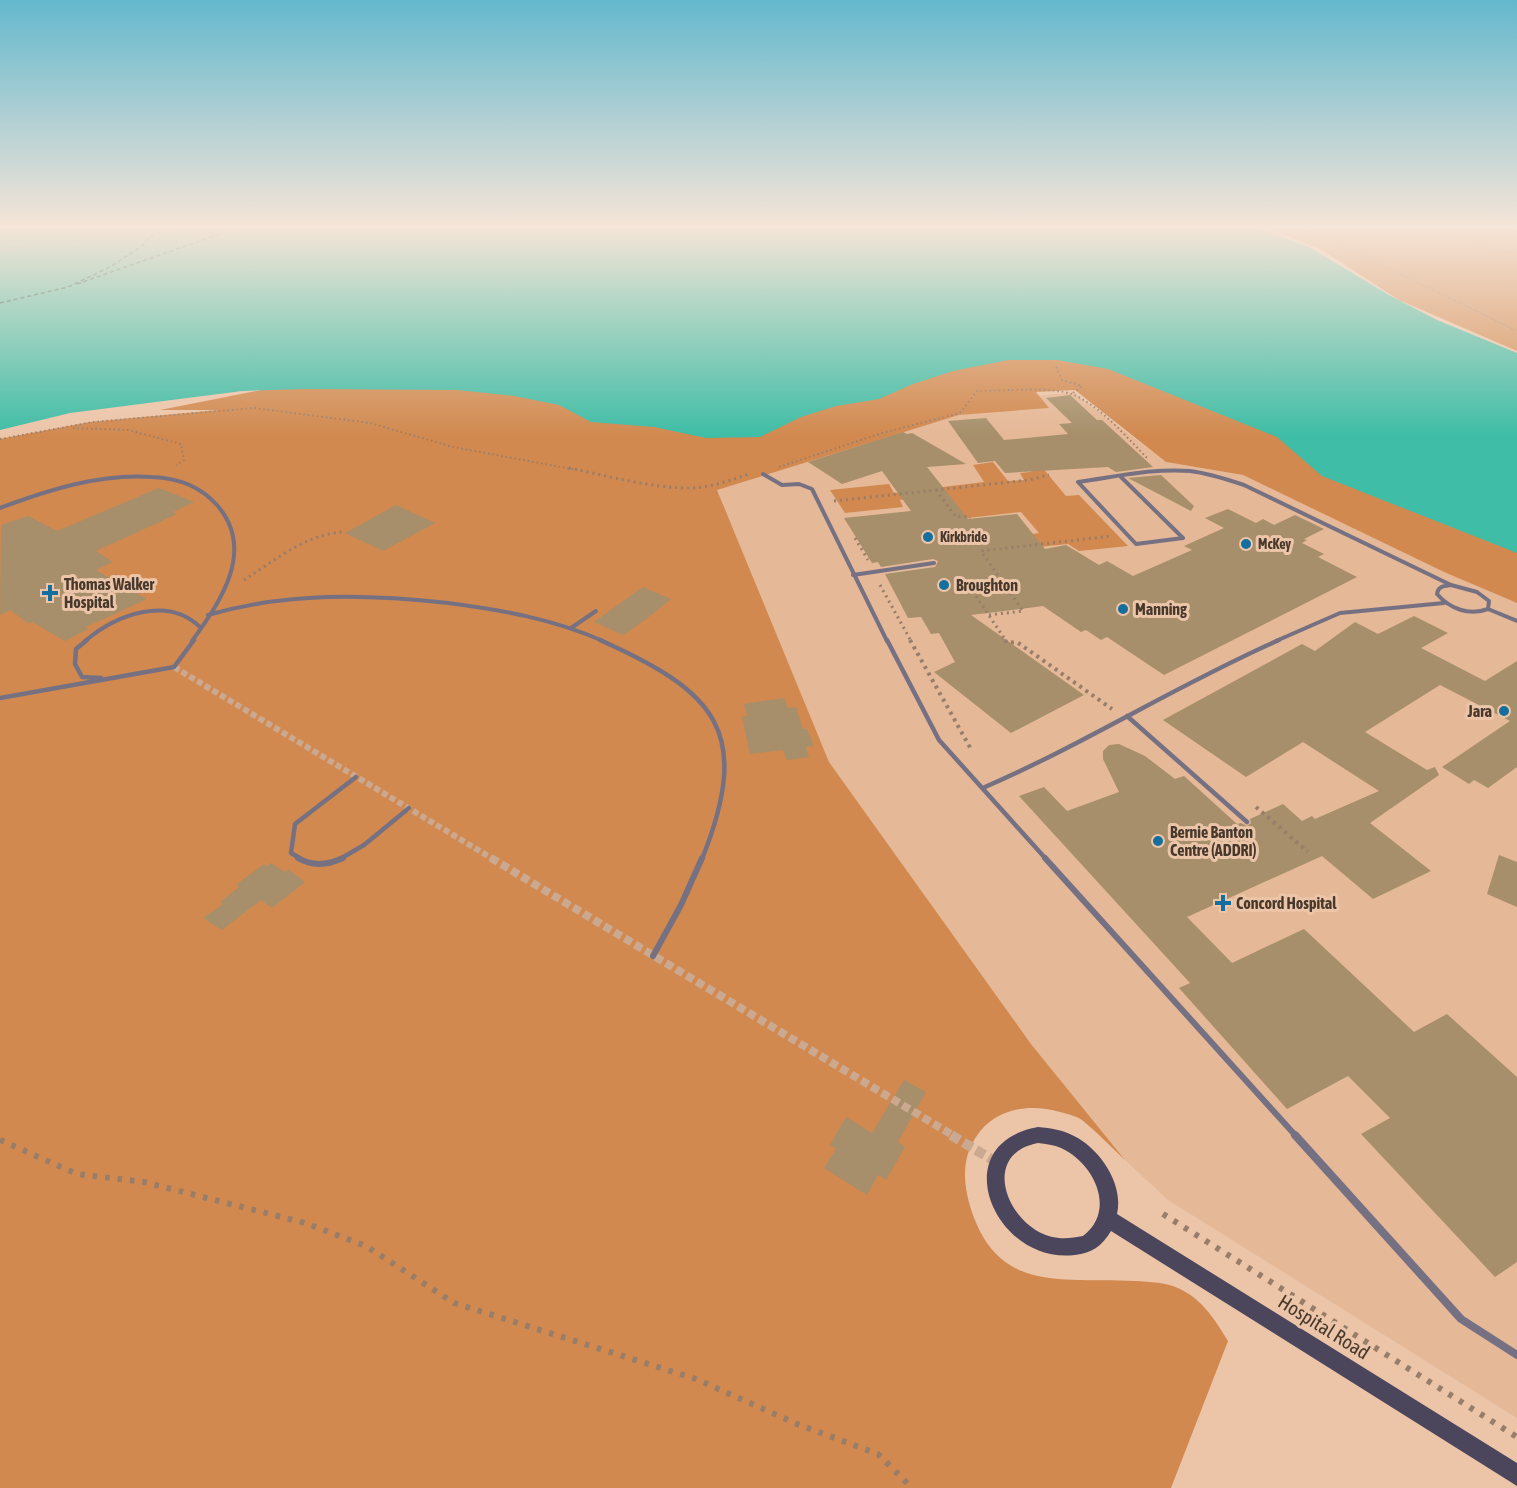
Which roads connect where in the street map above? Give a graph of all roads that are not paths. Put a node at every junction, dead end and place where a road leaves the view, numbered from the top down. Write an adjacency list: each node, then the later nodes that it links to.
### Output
1 (763, 474): 5 (lane)
2 (1121, 477): 2 (lane); 6 (lane)
3 (0, 508): 10 (lane)
4 (934, 563): 5 (lane)
5 (853, 575): 18 (lane)
6 (1451, 585): 7 (lane); 8 (lane)
7 (1444, 603): 8 (lane); 16 (lane)
8 (1488, 609): 11 (lane)
9 (596, 611): 13 (lane)
10 (208, 615): 12 (lane); 13 (lane)
11 (1517, 621)
12 (200, 627): 14 (lane); 14 (lane)
13 (571, 628): 21 (lane)
14 (112, 678): 15 (lane)
15 (0, 698)
16 (1127, 716): 18 (lane); 20 (lane)
17 (356, 777): 19 (lane)
18 (985, 787): 23 (lane)
19 (409, 808)
20 (1246, 822)
21 (653, 956)
22 (1107, 1218): 22 (street); 24 (street, Hospital Road)
23 (1517, 1355)
24 (1517, 1475)

